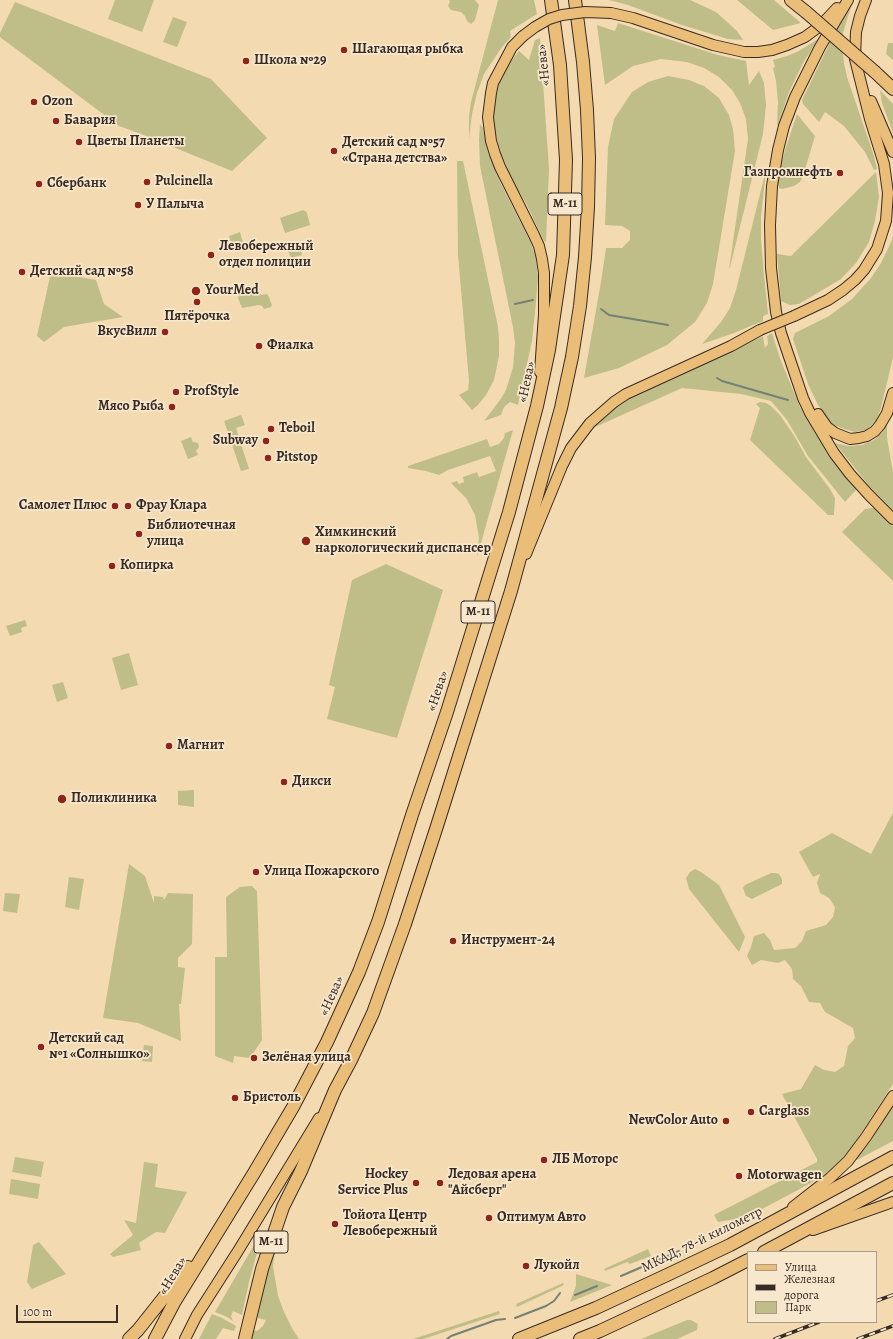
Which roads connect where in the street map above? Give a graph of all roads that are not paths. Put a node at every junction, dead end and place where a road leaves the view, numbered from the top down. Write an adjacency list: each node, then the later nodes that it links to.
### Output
1 (551, 0): 12 (highway, «Нева» / М-11)
2 (575, 0): 14 (highway, М-11)
3 (791, 0): 8 (highway, bridge)
4 (844, 0): 12 (main road, bridge)
5 (848, 0): 10 (main road)
6 (866, 0): 7 (main road)
7 (857, 72): 9 (main road); 14 (main road, bridge)
8 (893, 89)
9 (893, 152)
10 (795, 376): 11 (main road); 13 (main road)
11 (893, 393)
12 (537, 406): 21 (highway, «Нева» / М-11)
13 (893, 519)
14 (511, 591): 15 (highway, М-11)
15 (335, 1090): 27 (main road, М-11); 28 (highway, М-11)
16 (893, 1096): 20 (main road)
17 (893, 1157): 20 (highway, МКАД, 78-й километр)
18 (893, 1183): 22 (highway)
19 (893, 1202): 22 (main road)
20 (774, 1222): 29 (highway, МКАД, 78-й километр)
21 (221, 1225): 25 (highway, М-11); 26 (highway, «Нева» / М-11)
22 (789, 1239): 23 (highway)
23 (766, 1251)
24 (747, 1261): 30 (highway)
25 (129, 1339)
26 (155, 1339)
27 (185, 1339)
28 (245, 1339)
29 (519, 1339)
30 (580, 1339)

